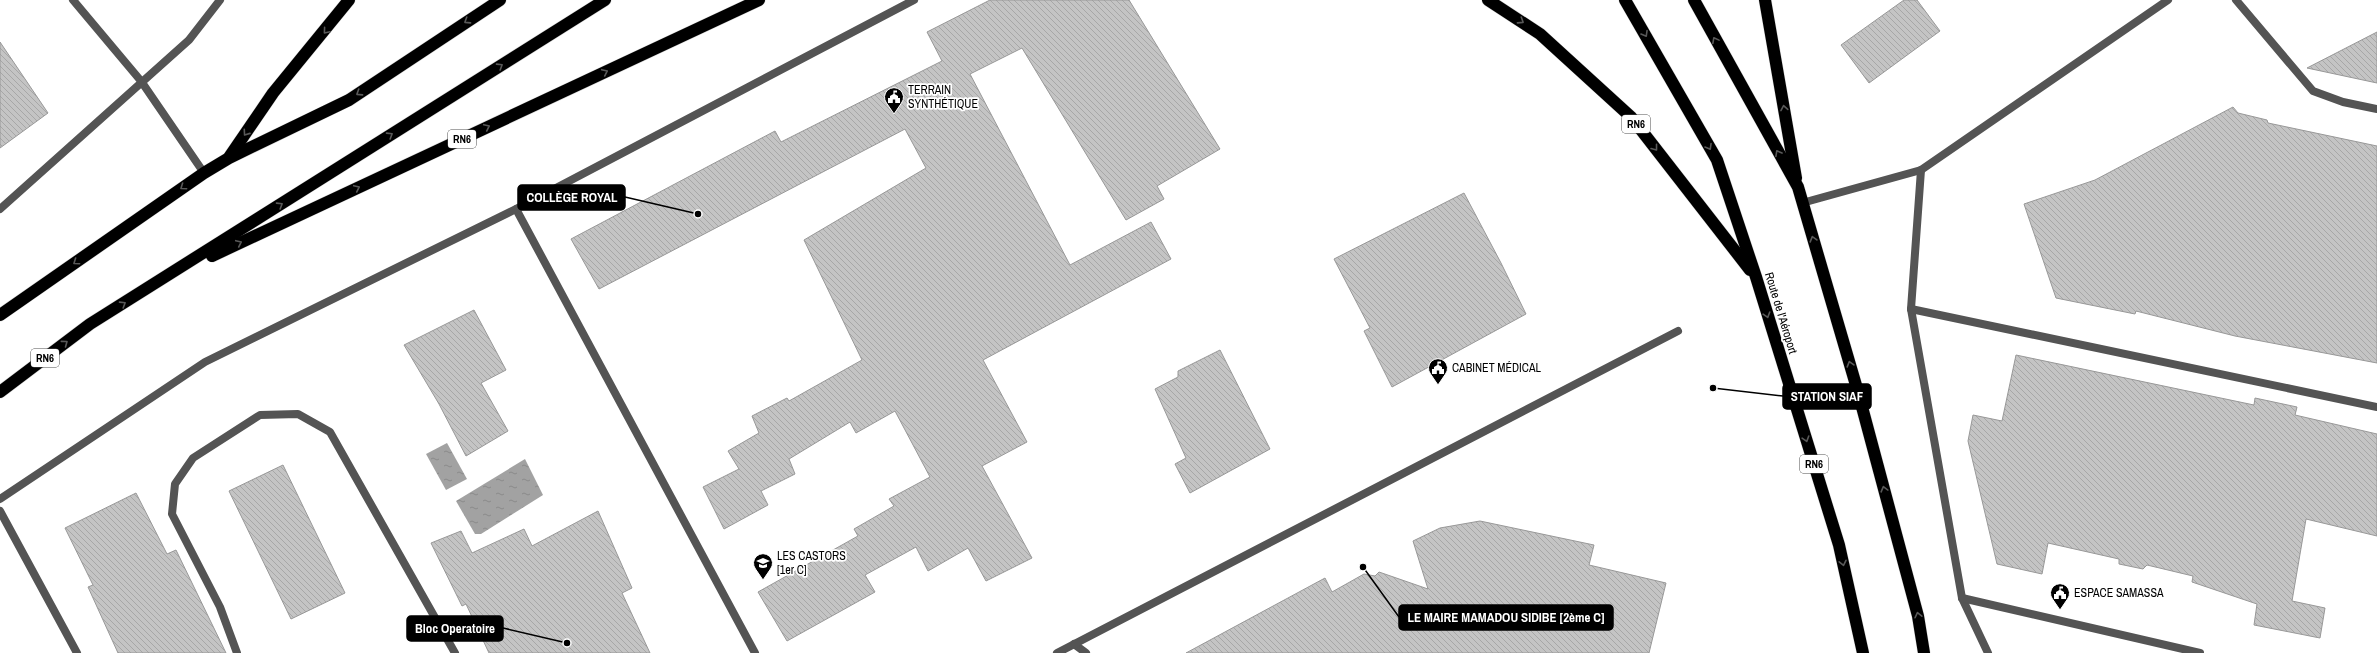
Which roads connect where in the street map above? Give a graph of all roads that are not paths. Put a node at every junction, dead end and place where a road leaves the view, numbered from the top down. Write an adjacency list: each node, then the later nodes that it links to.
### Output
1 (73, 0): 14 (street)
2 (220, 0): 14 (street)
3 (349, 0): 16 (highway, one-way to 16)
4 (500, 0): 16 (highway, one-way to 16)
5 (605, 0): 23 (highway, one-way to 5)
6 (759, 0): 23 (highway, RN6, one-way to 6)
7 (914, 0): 22 (street)
8 (1488, 0): 24 (highway, RN6, one-way to 24)
9 (1625, 0): 24 (highway, Route de l'Aéroport, one-way to 24)
10 (1694, 0): 19 (highway, one-way to 10)
11 (1765, 0): 19 (highway, one-way to 11)
12 (2168, 0): 17 (street)
13 (2236, 0): 15 (street)
14 (141, 81): 18 (street); 21 (street)
15 (2377, 109)
16 (228, 158): 18 (highway)
17 (1921, 170): 20 (street); 25 (street)
18 (204, 173): 26 (highway, one-way to 26)
19 (1798, 187): 20 (highway)
20 (1802, 203): 41 (highway, one-way to 20)
21 (0, 209)
22 (516, 209): 30 (street); 37 (street)
23 (166, 278): 28 (highway, RN6, one-way to 23)
24 (1756, 278): 40 (highway, Route de l'Aéroport / RN6, one-way to 40)
25 (1912, 309): 29 (street); 32 (street)
26 (0, 315)
27 (1678, 331): 33 (street)
28 (0, 392)
29 (2377, 407)
30 (0, 498)
31 (0, 511): 34 (street)
32 (1962, 598): 42 (street); 43 (street)
33 (1074, 644): 38 (street); 39 (street)
34 (77, 653)
35 (237, 653): 36 (street)
36 (455, 653)
37 (755, 653)
38 (1057, 653)
39 (1086, 653)
40 (1863, 653)
41 (1924, 653)
42 (1988, 653)
43 (2200, 653)

